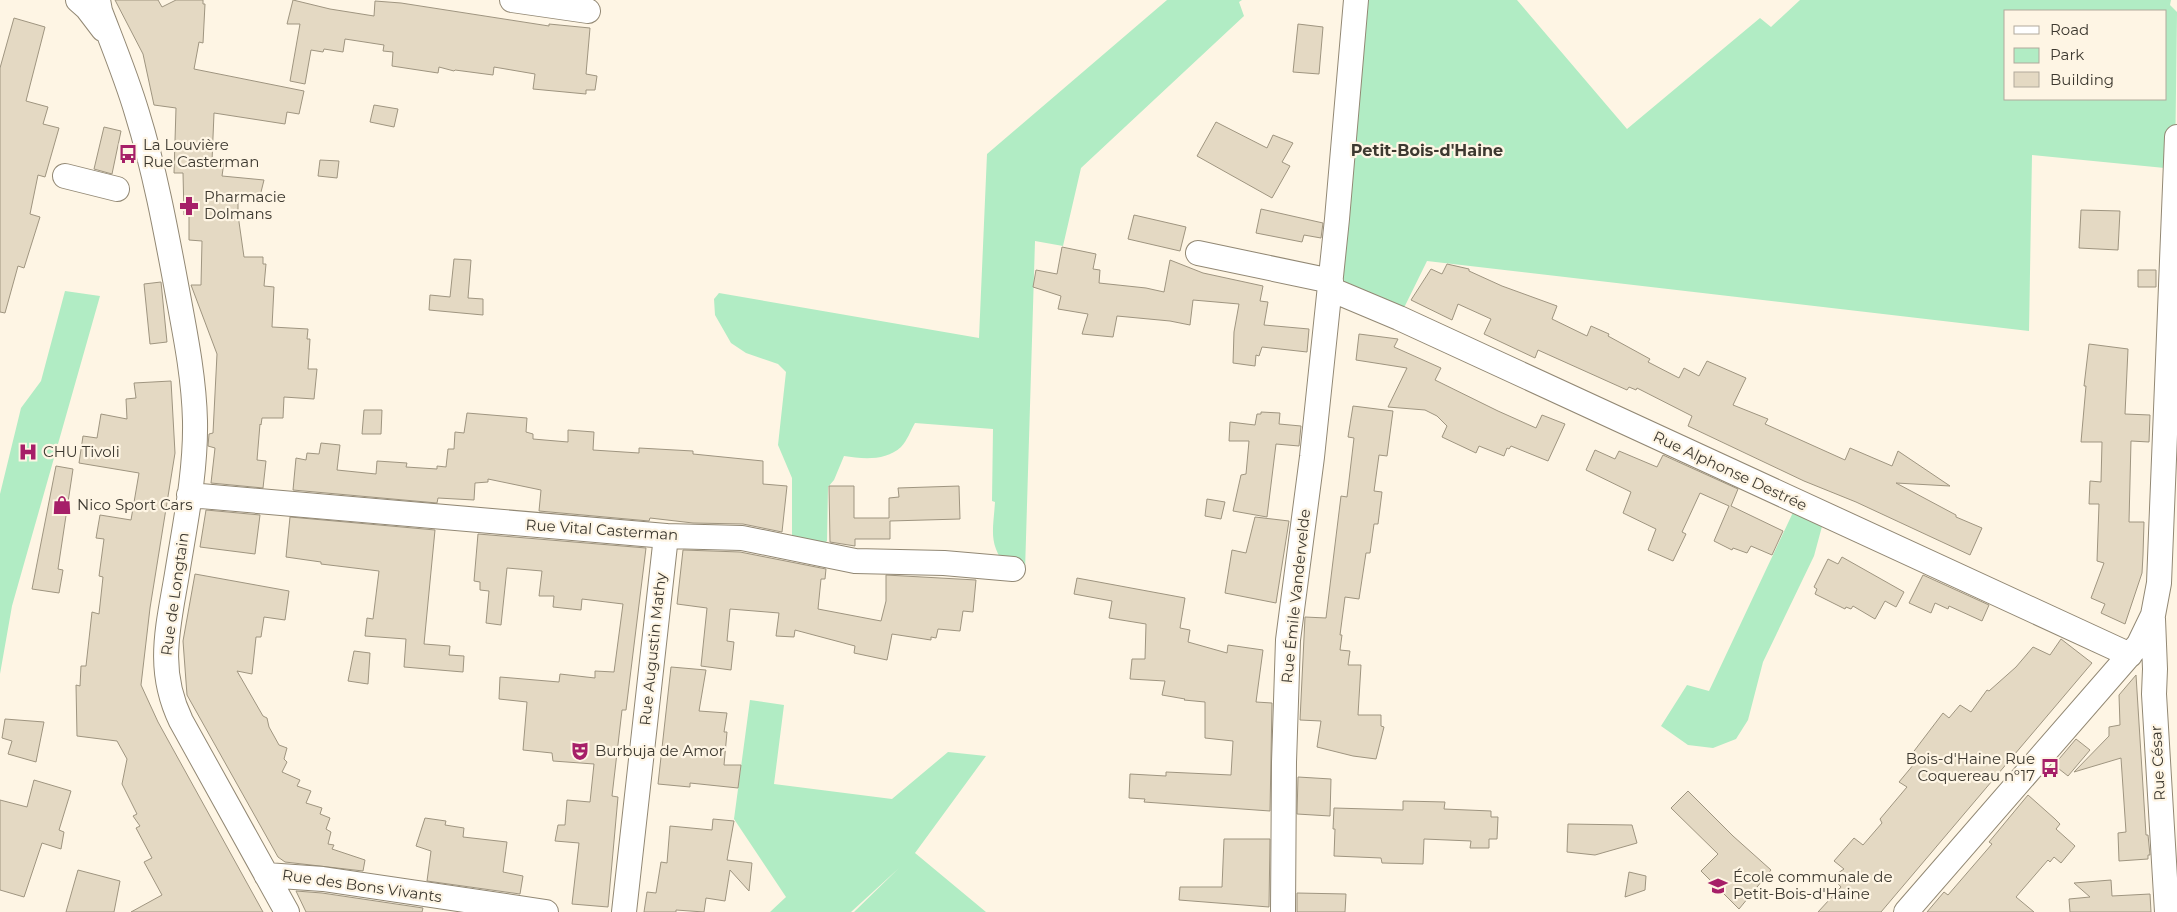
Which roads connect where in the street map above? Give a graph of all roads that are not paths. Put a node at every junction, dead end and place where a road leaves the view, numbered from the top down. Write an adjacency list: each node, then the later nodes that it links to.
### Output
1 (78, 0): 6 (street, Rue de Longtain)
2 (98, 0): 6 (street, Rue de Longtain)
3 (512, 0): 5 (street)
4 (1356, 0): 11 (street, Rue Émile Vandervelde)
5 (588, 11)
6 (114, 47): 12 (street, Rue de Longtain)
7 (2177, 137): 15 (street)
8 (65, 176): 9 (street)
9 (117, 189)
10 (1198, 253): 11 (street)
11 (1330, 285): 16 (street, Rue Alphonse Destrée); 22 (street, Rue Émile Vandervelde)
12 (189, 495): 13 (street, Rue Vital Casterman); 18 (street, Rue de Longtain)
13 (666, 536): 14 (street, Rue Vital Casterman); 21 (street, Rue Augustin Mathy)
14 (1013, 569)
15 (2153, 615): 16 (street); 17 (street, Rue César)
16 (2134, 649): 23 (street)
17 (2166, 669): 24 (street, Rue César)
18 (266, 875): 19 (street, Rue de Longtain); 20 (street, Rue des Bons Vivants)
19 (287, 912)
20 (546, 912)
21 (624, 912)
22 (1283, 912)
23 (1906, 912)
24 (2167, 912)

